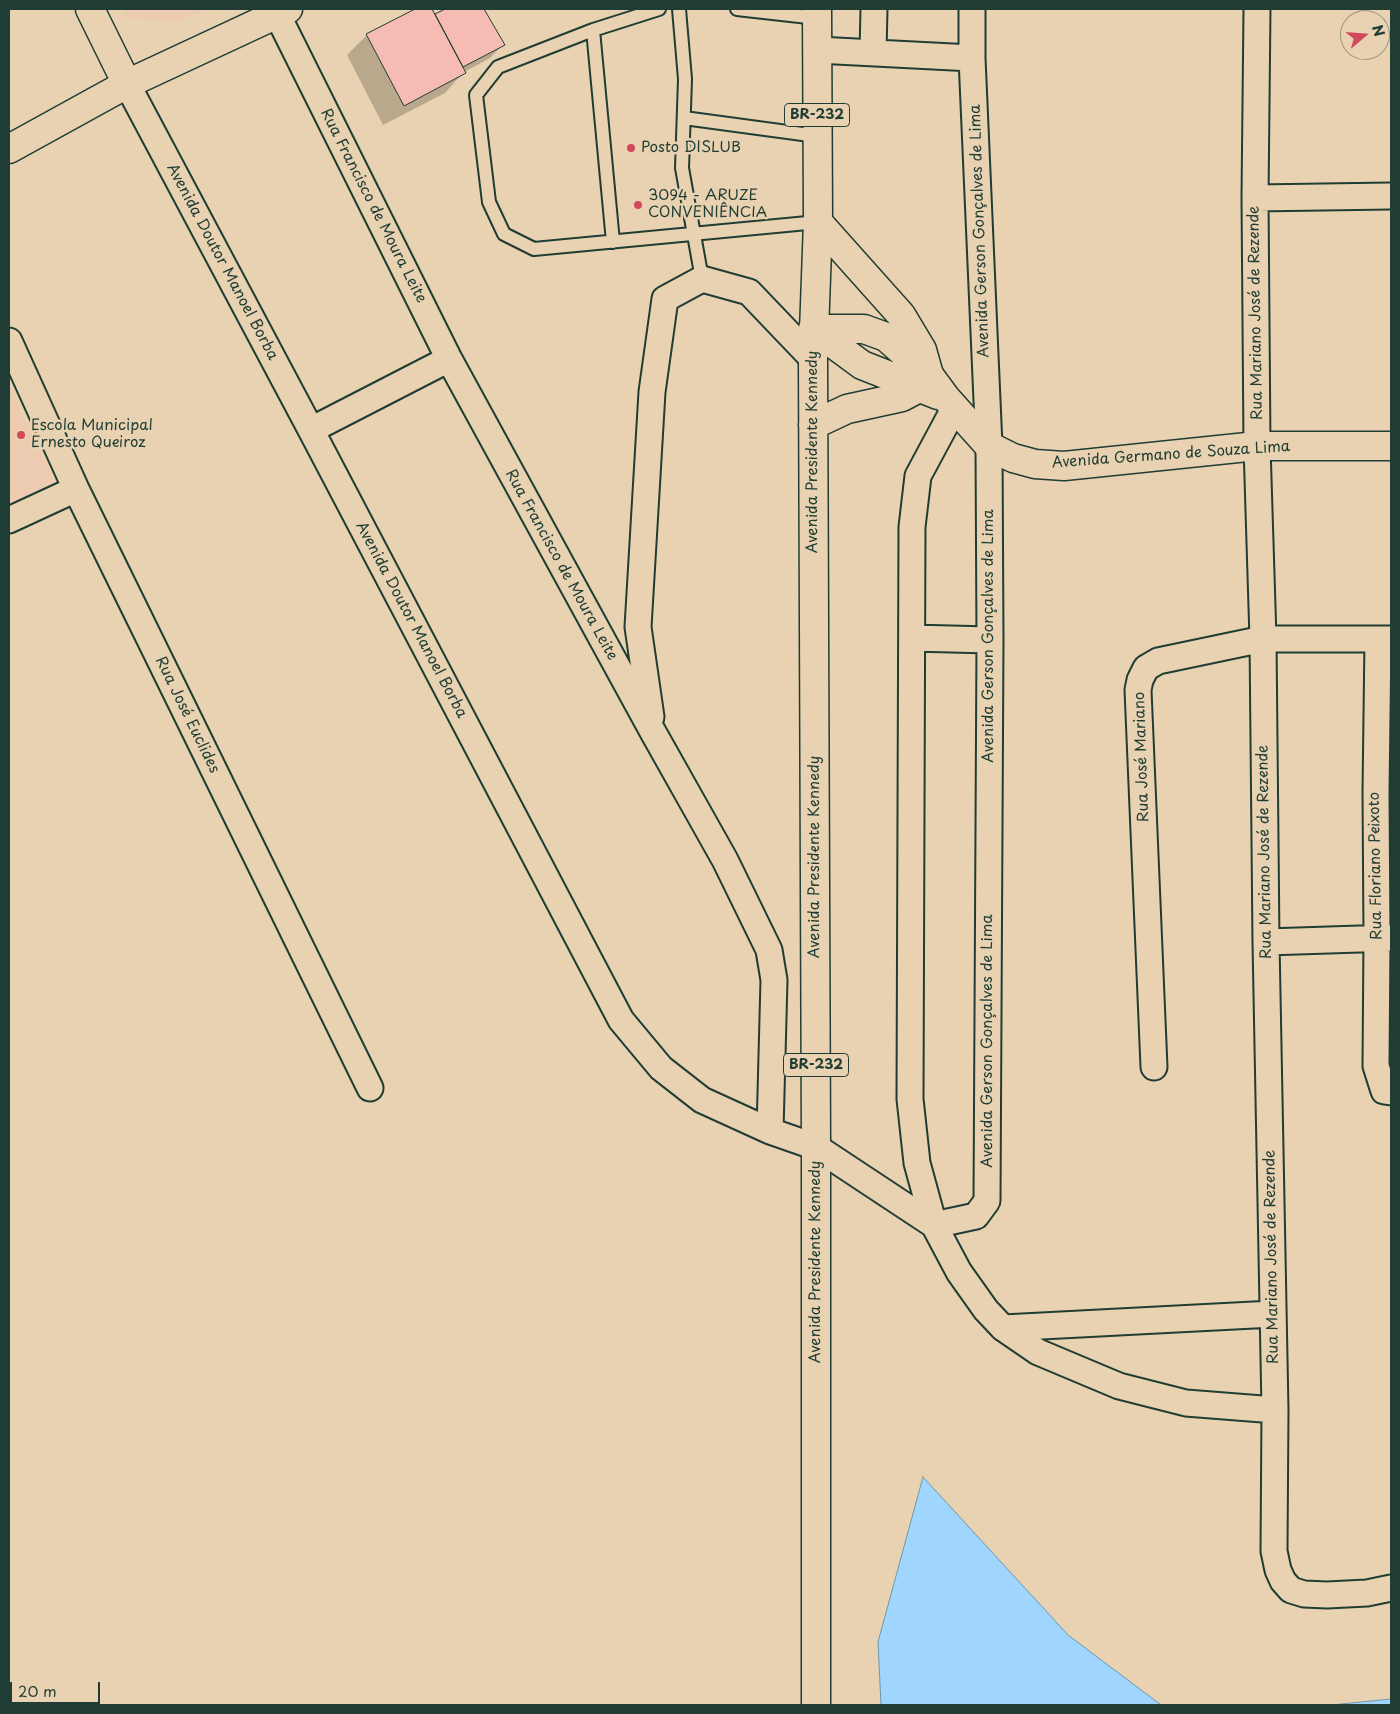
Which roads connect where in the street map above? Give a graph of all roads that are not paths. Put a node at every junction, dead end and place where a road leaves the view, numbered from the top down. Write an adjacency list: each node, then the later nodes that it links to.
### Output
1 (90, 9): 14 (main road, Avenida Doutor Manoel Borba)
2 (659, 9): 10 (lane)
3 (679, 9): 15 (lane)
4 (736, 9): 9 (lane)
5 (874, 9): 12 (street)
6 (972, 9): 13 (street, Avenida Gerson Gonçalves de Lima)
7 (1257, 9): 19 (street, Rua Mariano José de Rezende)
8 (282, 11): 14 (main road); 26 (street, Rua Francisco de Moura Leite)
9 (817, 13): 11 (main road, Avenida Presidente Kennedy / BR-232)
10 (593, 30): 22 (lane); 22 (lane)
11 (817, 50): 12 (street); 16 (main road, Avenida Presidente Kennedy / BR-232)
12 (873, 52): 13 (street)
13 (972, 58): 32 (street, Avenida Gerson Gonçalves de Lima)
14 (127, 84): 17 (main road); 31 (street, Avenida Doutor Manoel Borba)
15 (684, 118): 16 (lane); 21 (lane)
16 (817, 136): 20 (main road, Avenida Presidente Kennedy / BR-232)
17 (9, 149)
18 (1391, 196): 19 (street)
19 (1255, 198): 33 (street, Rua Mariano José de Rezende)
20 (818, 222): 21 (lane); 24 (main road, Avenida Presidente Kennedy / BR-232); 28 (main road)
21 (694, 234): 22 (lane); 23 (lane)
22 (613, 242)
23 (702, 279): 27 (street); 41 (street)
24 (813, 329): 27 (main road, Avenida Presidente Kennedy / BR-232); 28 (main road, Avenida Germano de Souza Lima)
25 (9, 341): 35 (street, Rua José Euclides)
26 (449, 359): 31 (street); 41 (street, Rua Francisco de Moura Leite)
27 (813, 359): 30 (main road, Avenida Presidente Kennedy / BR-232)
28 (924, 381): 29 (main road, Avenida Germano de Souza Lima); 30 (main road)
29 (951, 403): 32 (main road, Avenida Germano de Souza Lima); 37 (street)
30 (813, 425): 49 (main road, Avenida Presidente Kennedy / BR-232)
31 (311, 430): 48 (street, Avenida Doutor Manoel Borba)
32 (989, 446): 33 (main road, Avenida Germano de Souza Lima); 40 (street, Avenida Gerson Gonçalves de Lima)
33 (1257, 446): 34 (main road, Avenida Germano de Souza Lima); 38 (street, Rua Mariano José de Rezende)
34 (1391, 446)
35 (76, 489): 36 (street); 46 (street, Rua José Euclides)
36 (9, 520)
37 (912, 638): 40 (street); 50 (street)
38 (1263, 639): 39 (street, Rua José Mariano); 44 (street, Rua Mariano José de Rezende); 45 (street, Rua José Mariano)
39 (1385, 639): 42 (street, Rua Floriano Peixoto)
40 (990, 640): 50 (street, Avenida Gerson Gonçalves de Lima)
41 (653, 732): 48 (street, Rua Francisco de Moura Leite)
42 (1383, 792): 43 (street, Rua Floriano Peixoto)
43 (1384, 938): 44 (street); 47 (street, Rua Floriano Peixoto)
44 (1266, 942): 51 (street, Rua Mariano José de Rezende)
45 (1154, 1067)
46 (370, 1088)
47 (1388, 1092)
48 (770, 1131): 49 (street, Avenida Doutor Manoel Borba)
49 (816, 1147): 50 (street, Avenida Doutor Manoel Borba); 55 (main road, Avenida Presidente Kennedy / BR-232)
50 (934, 1226): 52 (street)
51 (1273, 1314): 52 (street); 53 (street, Rua Mariano José de Rezende)
52 (1003, 1328): 53 (street)
53 (1275, 1410): 54 (street, Rua Mariano José de Rezende)
54 (1391, 1588)
55 (816, 1705)

